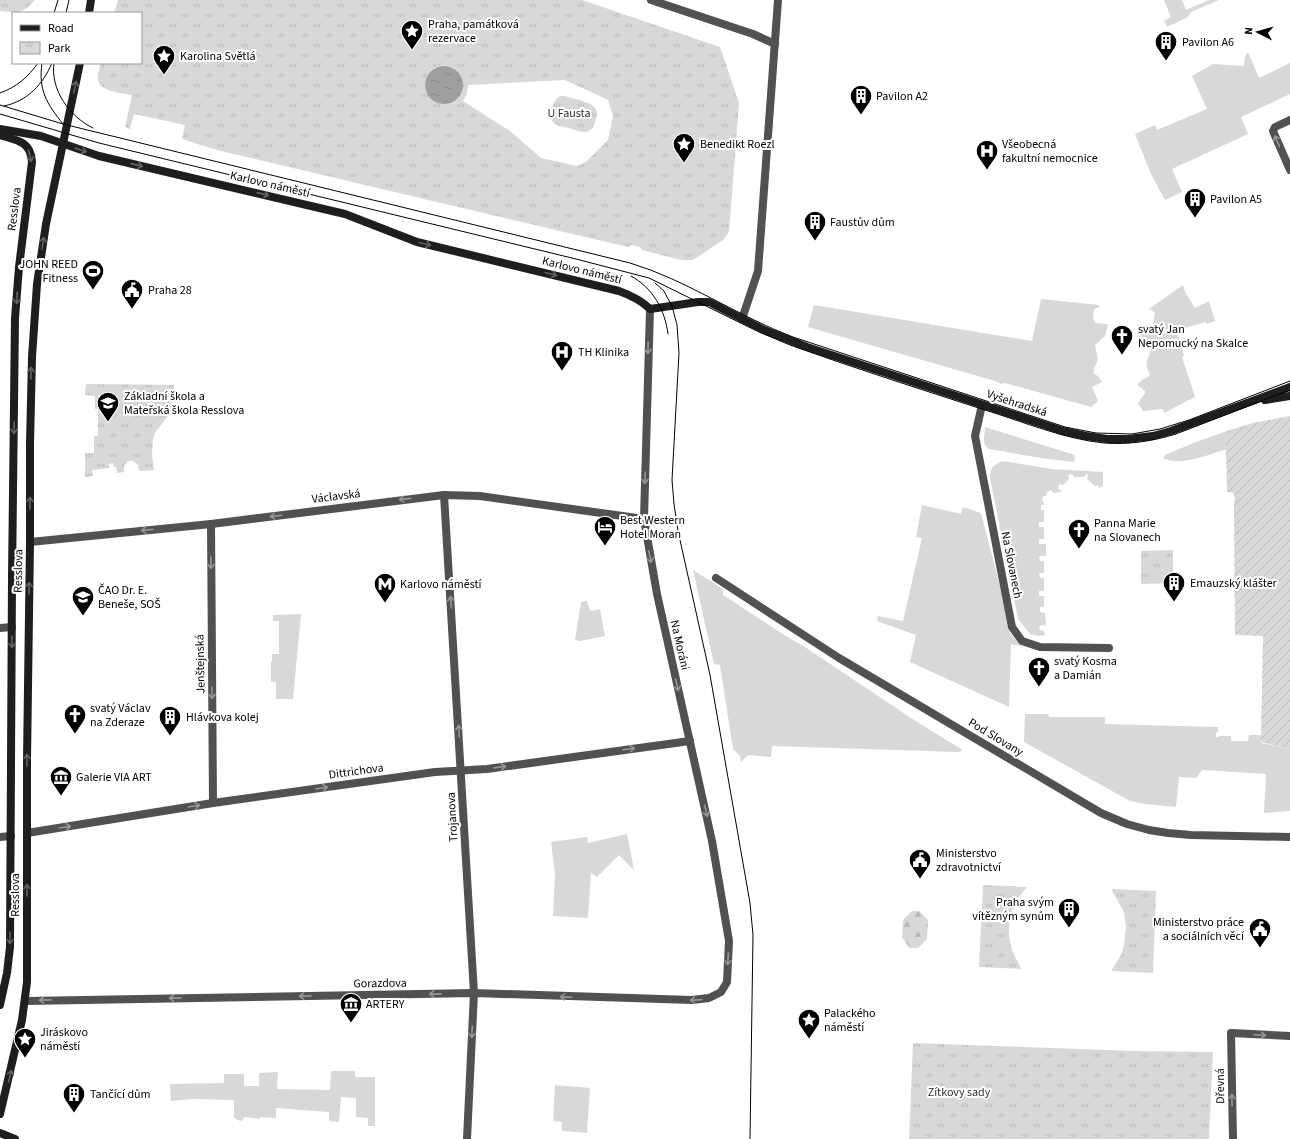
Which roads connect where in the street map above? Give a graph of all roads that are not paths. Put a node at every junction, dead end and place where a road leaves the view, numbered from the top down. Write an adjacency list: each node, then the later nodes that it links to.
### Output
1 (91, 0): 4 (main road)
2 (651, 0): 5 (street)
3 (778, 0): 5 (street)
4 (89, 12)
5 (775, 44): 13 (street)
6 (80, 64): 10 (main road, one-way to 6)
7 (1290, 120): 11 (street, one-way to 7)
8 (0, 129): 10 (main road, Karlovo náměstí)
9 (0, 135): 23 (main road, Resslova, one-way to 23)
10 (63, 144): 12 (main road, Karlovo náměstí, one-way to 12); 21 (main road, Resslova, one-way to 10)
11 (1290, 170)
12 (650, 309): 13 (main road); 19 (street, Na Moráni, one-way to 19)
13 (742, 319): 17 (main road, Vyšehradská)
14 (1290, 387): 16 (main road, Vyšehradská)
15 (1290, 396): 16 (main road)
16 (1246, 403): 17 (main road, Vyšehradská)
17 (982, 405): 25 (street, Na Slovanech)
18 (444, 495): 19 (street, Václavská); 20 (street, Václavská, one-way to 20); 27 (street, Trojanova, one-way to 18)
19 (644, 519): 26 (street, Na Moráni, one-way to 26)
20 (211, 524): 21 (street, Václavská, one-way to 21); 28 (street, Jenštejnská, one-way to 28)
21 (30, 542): 29 (main road, Resslova, one-way to 21)
22 (716, 578): 32 (street, Pod Slovany)
23 (12, 627): 24 (street); 30 (main road, Resslova, one-way to 30)
24 (0, 628)
25 (1109, 648)
26 (690, 741): 27 (street, Dittrichova, one-way to 26); 33 (street, Na Moráni, one-way to 33)
27 (461, 770): 28 (street, Dittrichova, one-way to 27); 34 (street, Trojanova)
28 (213, 803): 29 (street, Dittrichova, one-way to 28)
29 (27, 833): 35 (main road, Resslova, one-way to 29)
30 (11, 836): 31 (street); 36 (main road, Resslova, one-way to 36)
31 (0, 837)
32 (1290, 837)
33 (727, 982): 34 (street, Gorazdova, one-way to 34)
34 (474, 993): 35 (street, Gorazdova, one-way to 35); 41 (street, Trojanova, one-way to 41)
35 (26, 1000): 38 (main road, one-way to 35)
36 (0, 1002)
37 (1290, 1036): 42 (street, Dřevná, one-way to 37)
38 (0, 1114)
39 (0, 1133): 40 (main road)
40 (15, 1139)
41 (467, 1139)
42 (1233, 1139)

